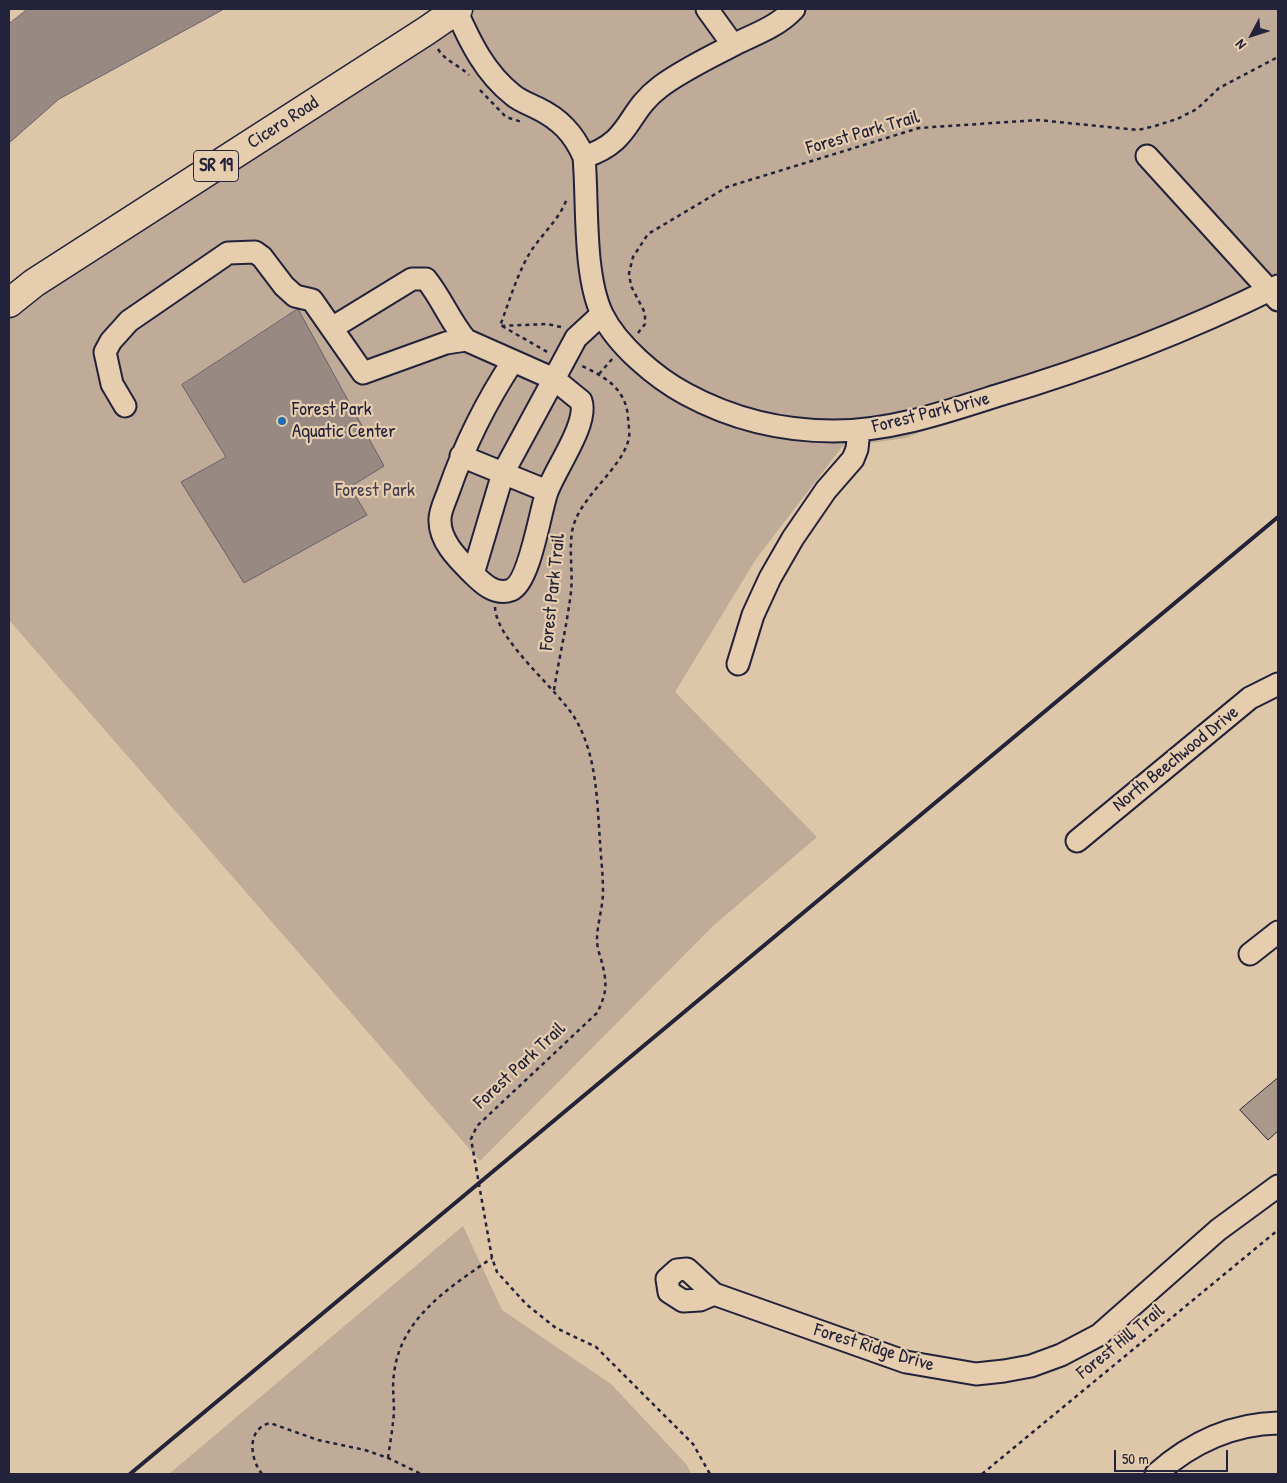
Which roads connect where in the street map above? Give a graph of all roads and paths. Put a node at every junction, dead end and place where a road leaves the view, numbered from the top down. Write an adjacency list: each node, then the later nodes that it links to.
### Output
1 (457, 9): 4 (main road, Cicero Road / SR 19); 9 (street, Forest Park Drive)
2 (707, 9): 5 (street)
3 (794, 9): 5 (street)
4 (426, 31): 7 (path); 12 (main road, Cicero Road / SR 19)
5 (733, 46): 9 (street)
6 (1278, 57): 18 (path, Forest Park Trail)
7 (529, 125)
8 (1147, 156): 11 (street)
9 (584, 157): 13 (street, Forest Park Drive)
10 (569, 191): 14 (path)
11 (1276, 292): 24 (street, Forest Park Drive)
12 (9, 304)
13 (602, 314): 16 (street); 18 (street, Forest Park Drive)
14 (500, 326): 16 (path); 19 (path, Forest Park Trail)
15 (332, 328): 17 (street); 17 (street); 23 (street)
16 (576, 338): 19 (street)
17 (466, 340): 20 (street)
18 (625, 344): 21 (path, Forest Park Trail); 24 (street, Forest Park Drive)
19 (565, 358): 21 (path, Forest Park Trail); 22 (street)
20 (513, 361): 22 (street); 25 (street)
21 (599, 374): 32 (path, Forest Park Trail)
22 (554, 379): 26 (street); 27 (street)
23 (125, 406)
24 (859, 430): 30 (street)
25 (461, 456): 26 (street); 28 (street)
26 (503, 473): 27 (street); 28 (street)
27 (547, 492): 28 (street)
28 (473, 574)
29 (495, 600): 32 (path, Forest Park Trail)
30 (738, 664)
31 (1278, 684): 33 (street, North Beechwood Drive)
32 (554, 690): 38 (path, Forest Park Trail)
33 (1077, 841)
34 (1278, 932): 35 (street)
35 (1250, 954)
36 (1278, 1186): 39 (street, Forest Ridge Drive)
37 (1278, 1230): 45 (path, Forest Hill Trail)
38 (492, 1258): 41 (path); 44 (path, Forest Park Trail)
39 (714, 1294)
40 (1278, 1423): 46 (street)
41 (388, 1458): 42 (path); 43 (path)
42 (262, 1474)
43 (421, 1474)
44 (710, 1474)
45 (982, 1474)
46 (1156, 1474)

